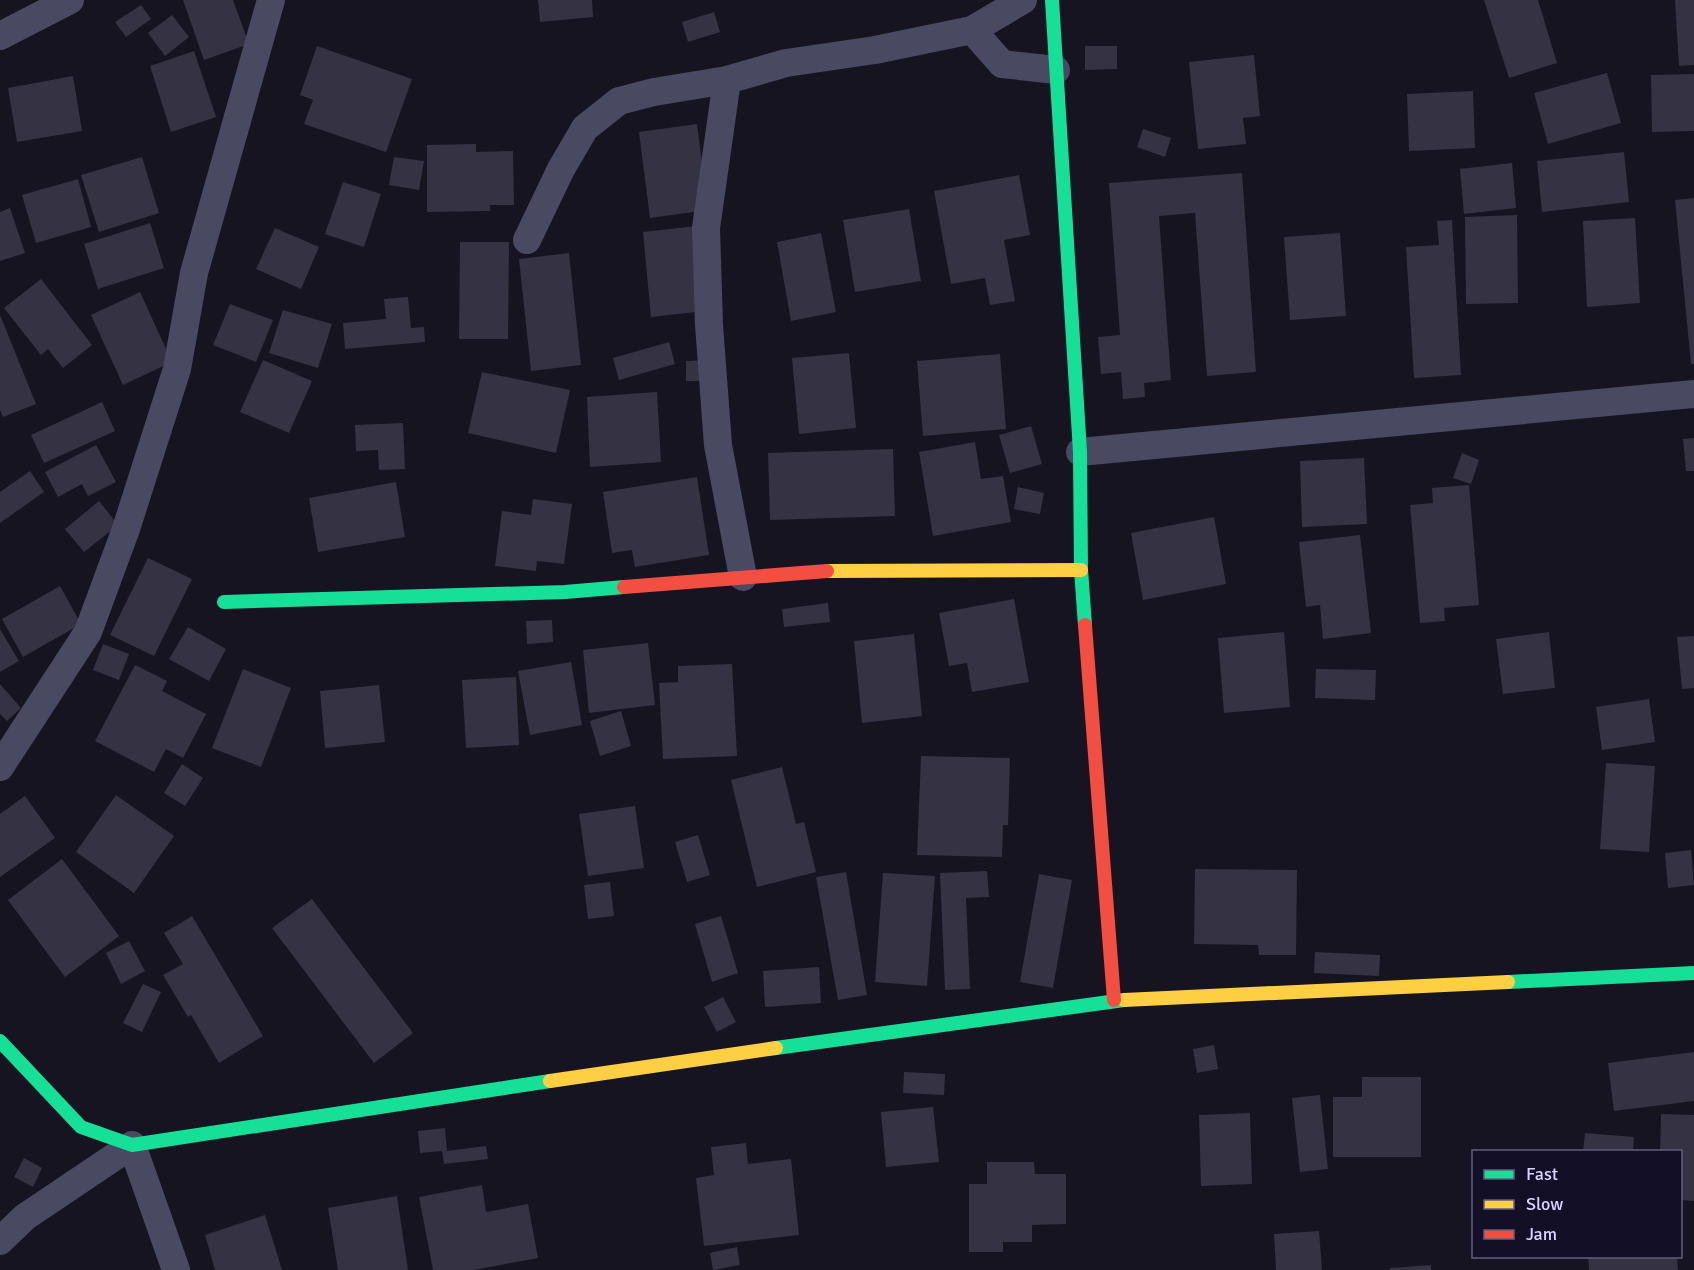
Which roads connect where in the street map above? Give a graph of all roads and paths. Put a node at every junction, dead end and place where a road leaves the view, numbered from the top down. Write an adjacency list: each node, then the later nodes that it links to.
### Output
1 (70, 0): 6 (street)
2 (271, 0): 15 (street)
3 (1023, 0): 5 (street)
4 (1052, 0): 7 (street)
5 (972, 30): 7 (street); 8 (street)
6 (0, 36)
7 (1056, 70): 11 (street)
8 (727, 80): 9 (street); 13 (street)
9 (527, 240)
10 (1694, 393): 11 (street)
11 (1080, 452): 12 (street)
12 (1081, 570): 13 (street); 17 (street)
13 (743, 577): 14 (street)
14 (224, 602)
15 (0, 767)
16 (1694, 973): 17 (street)
17 (1114, 1000): 19 (street)
18 (0, 1041): 19 (street)
19 (132, 1145): 20 (street); 21 (street)
20 (0, 1241)
21 (176, 1270)

